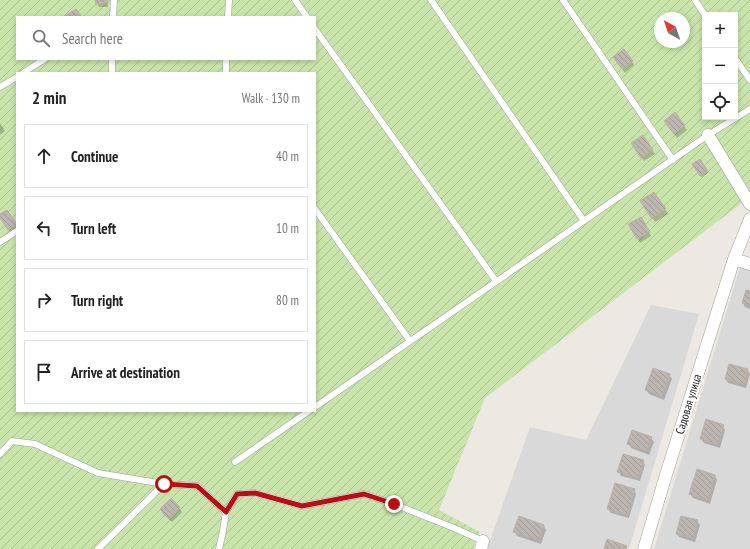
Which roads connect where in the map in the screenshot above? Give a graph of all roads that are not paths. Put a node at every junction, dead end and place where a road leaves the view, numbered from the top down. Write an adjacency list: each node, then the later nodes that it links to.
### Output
1 (114, 0): 8 (lane)
2 (229, 0): 9 (lane)
3 (294, 0): 10 (lane)
4 (431, 0): 28 (lane)
5 (563, 0): 24 (lane)
6 (695, 0): 7 (lane)
7 (704, 12)
8 (113, 16)
9 (228, 16)
10 (306, 16)
11 (316, 30): 33 (lane)
12 (43, 60): 16 (lane)
13 (112, 60): 17 (lane)
14 (226, 60): 18 (lane)
15 (738, 62): 20 (lane)
16 (25, 72)
17 (112, 72)
18 (226, 72)
19 (16, 78): 21 (lane)
20 (750, 80)
21 (0, 87)
22 (750, 109): 23 (lane)
23 (708, 135): 24 (lane); 25 (street)
24 (673, 160): 28 (lane)
25 (750, 204)
26 (316, 210): 34 (lane)
27 (750, 219): 31 (street, Садовая улица)
28 (584, 221): 33 (lane)
29 (16, 232): 30 (lane)
30 (0, 242)
31 (734, 259): 32 (street); 44 (street, Садовая улица)
32 (750, 264)
33 (496, 282): 34 (lane)
34 (410, 341): 35 (lane)
35 (316, 403)
36 (308, 412): 38 (lane)
37 (0, 454): 39 (lane)
38 (235, 462)
39 (164, 484): 40 (lane); 42 (lane)
40 (226, 512): 41 (lane); 43 (lane)
41 (482, 545)
42 (98, 549)
43 (219, 549)
44 (644, 549)

